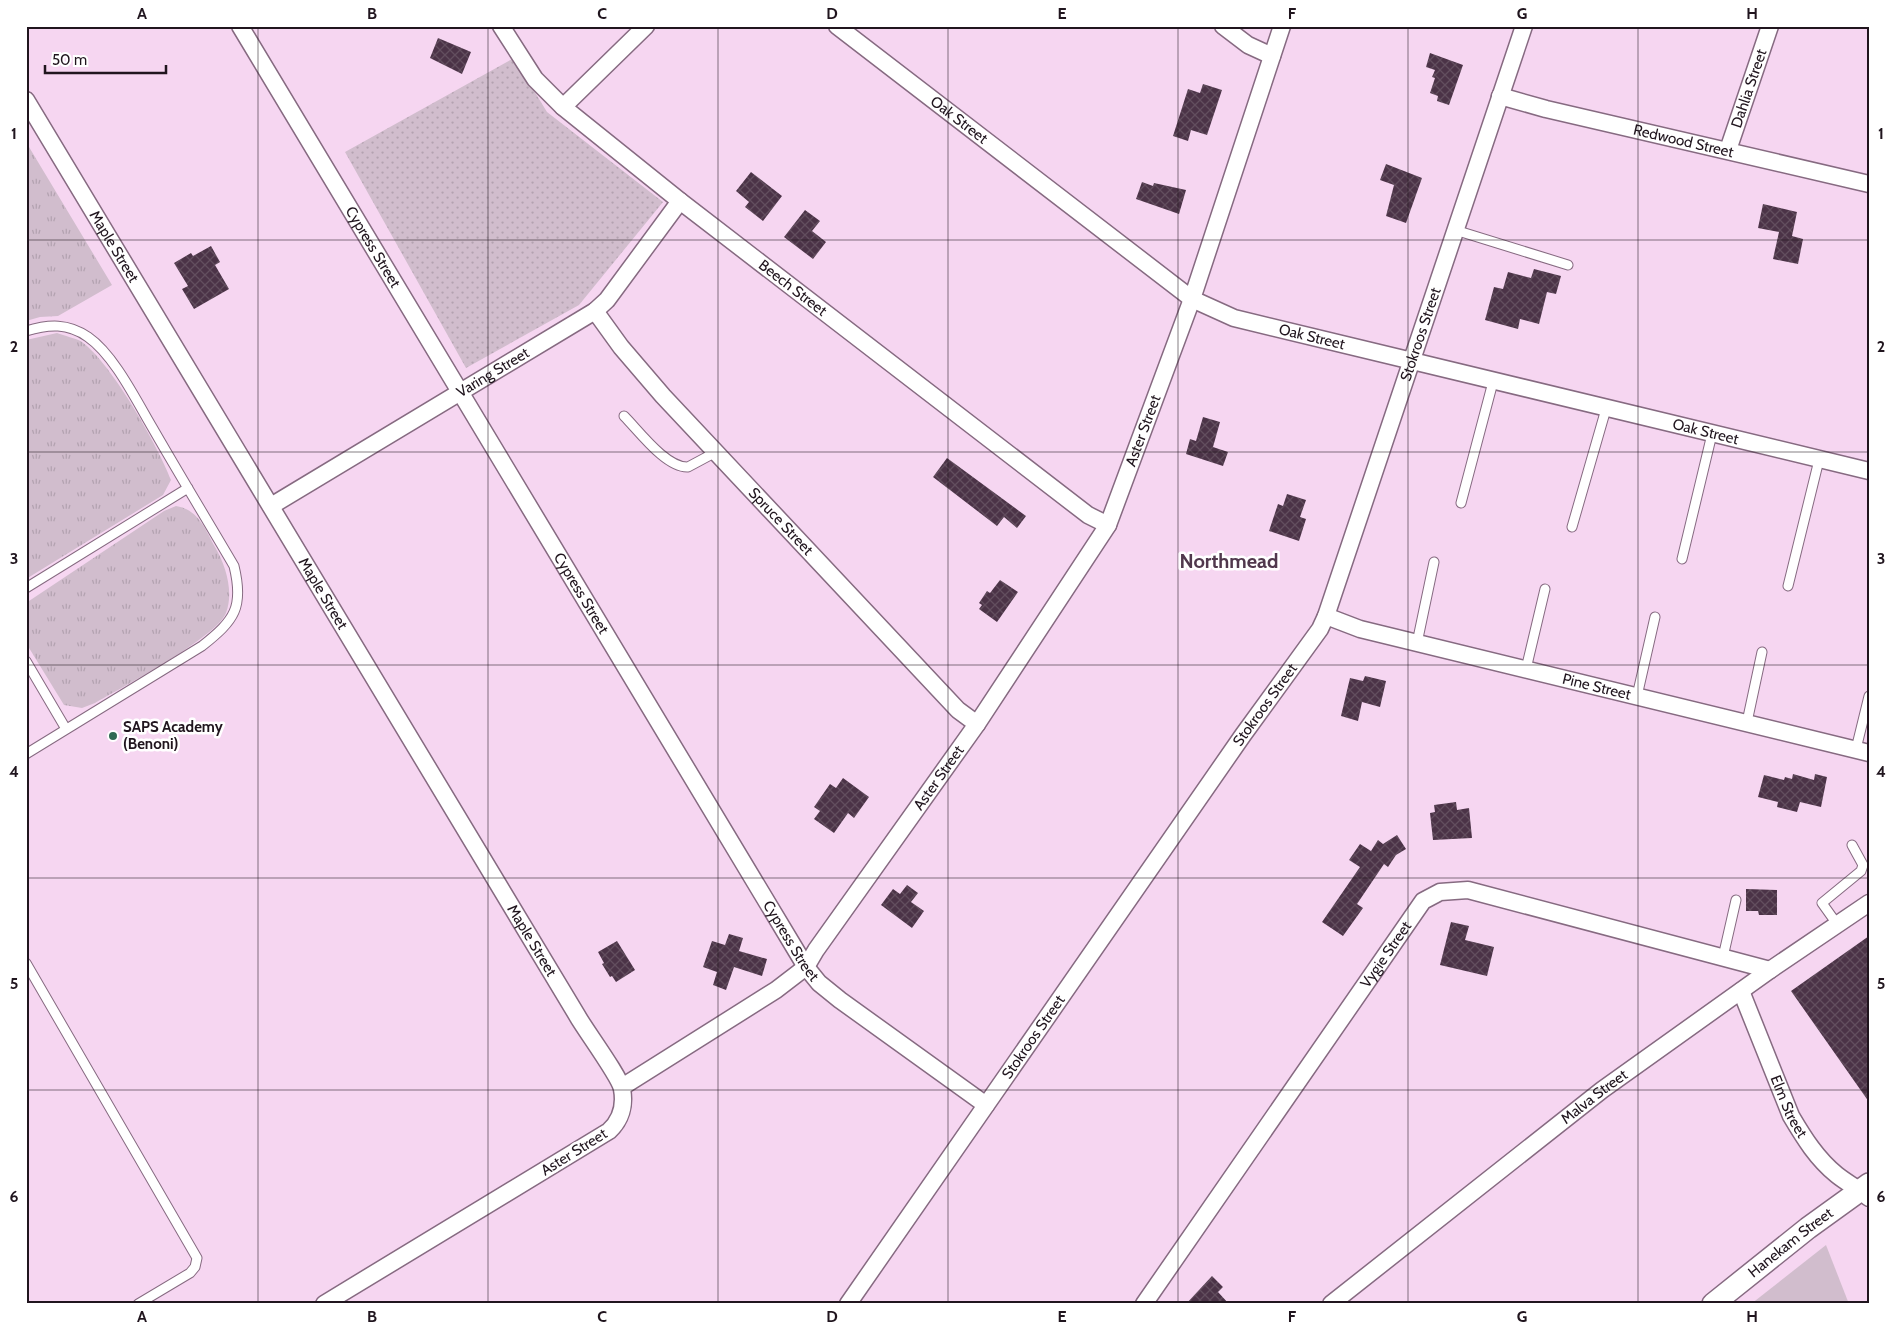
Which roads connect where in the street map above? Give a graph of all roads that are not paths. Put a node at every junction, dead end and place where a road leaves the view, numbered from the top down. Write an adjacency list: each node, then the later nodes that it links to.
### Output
1 (240, 26): 23 (street, Cypress Street)
2 (501, 26): 12 (street, Beech Street)
3 (646, 26): 12 (street)
4 (837, 26): 18 (street, Oak Street)
5 (1223, 26): 9 (street)
6 (1282, 26): 9 (street, Aster Street)
7 (1524, 26): 10 (street, Stokroos Street)
8 (1770, 26): 13 (street, Dahlia Street)
9 (1272, 56): 18 (street, Aster Street)
10 (1500, 96): 13 (street, Redwood Street); 16 (street, Stokroos Street)
11 (26, 100): 32 (street, Maple Street)
12 (563, 107): 15 (street, Beech Street)
13 (1728, 150): 14 (street, Redwood Street)
14 (1869, 184)
15 (680, 202): 19 (street, Varing Street); 33 (street, Beech Street)
16 (1455, 230): 17 (lane); 21 (street, Stokroos Street)
17 (1568, 265)
18 (1192, 299): 21 (street, Oak Street); 33 (street, Aster Street)
19 (594, 312): 23 (street, Varing Street); 27 (street, Spruce Street)
20 (26, 331): 30 (lane)
21 (1411, 362): 22 (street, Oak Street); 40 (street, Stokroos Street)
22 (1493, 382): 24 (street, Oak Street); 31 (lane)
23 (461, 391): 32 (street, Varing Street); 59 (street, Cypress Street)
24 (1606, 409): 26 (street, Oak Street); 34 (lane)
25 (624, 416): 27 (lane)
26 (1712, 434): 28 (street, Oak Street); 35 (lane)
27 (716, 452): 49 (street, Spruce Street)
28 (1819, 460): 29 (street, Oak Street); 37 (lane)
29 (1869, 471)
30 (188, 488): 38 (lane); 50 (lane)
31 (1461, 503)
32 (271, 506): 62 (street, Maple Street)
33 (1108, 525): 49 (street, Aster Street)
34 (1572, 527)
35 (1682, 559)
36 (1434, 562): 42 (lane)
37 (1788, 586)
38 (26, 588)
39 (1545, 589): 45 (lane)
40 (1326, 616): 42 (street, Pine Street); 63 (street, Stokroos Street)
41 (1655, 617): 46 (lane)
42 (1417, 643): 45 (street, Pine Street)
43 (1762, 652): 48 (lane)
44 (26, 661): 50 (lane)
45 (1526, 669): 46 (street, Pine Street)
46 (1637, 696): 48 (street, Pine Street)
47 (1869, 696): 51 (lane)
48 (1747, 722): 51 (street, Pine Street)
49 (977, 724): 59 (street, Aster Street)
50 (66, 729): 52 (lane)
51 (1862, 751)
52 (26, 754)
53 (1852, 845): 56 (lane)
54 (1736, 900): 57 (lane)
55 (1869, 904): 56 (street, Malva Street)
56 (1837, 924): 60 (street, Malva Street)
57 (1723, 957): 60 (street, Vygie Street); 68 (street, Vygie Street)
58 (26, 963): 65 (lane)
59 (806, 967): 62 (street, Aster Street); 63 (street, Cypress Street)
60 (1770, 970): 61 (street, Malva Street)
61 (1741, 991): 64 (street, Elm Street); 69 (street, Malva Street)
62 (622, 1087): 66 (street, Aster Street)
63 (986, 1105): 67 (street, Stokroos Street)
64 (1866, 1191): 70 (street, Hanekam Street)
65 (138, 1304)
66 (324, 1304)
67 (848, 1304)
68 (1144, 1304)
69 (1330, 1304)
70 (1713, 1304)

